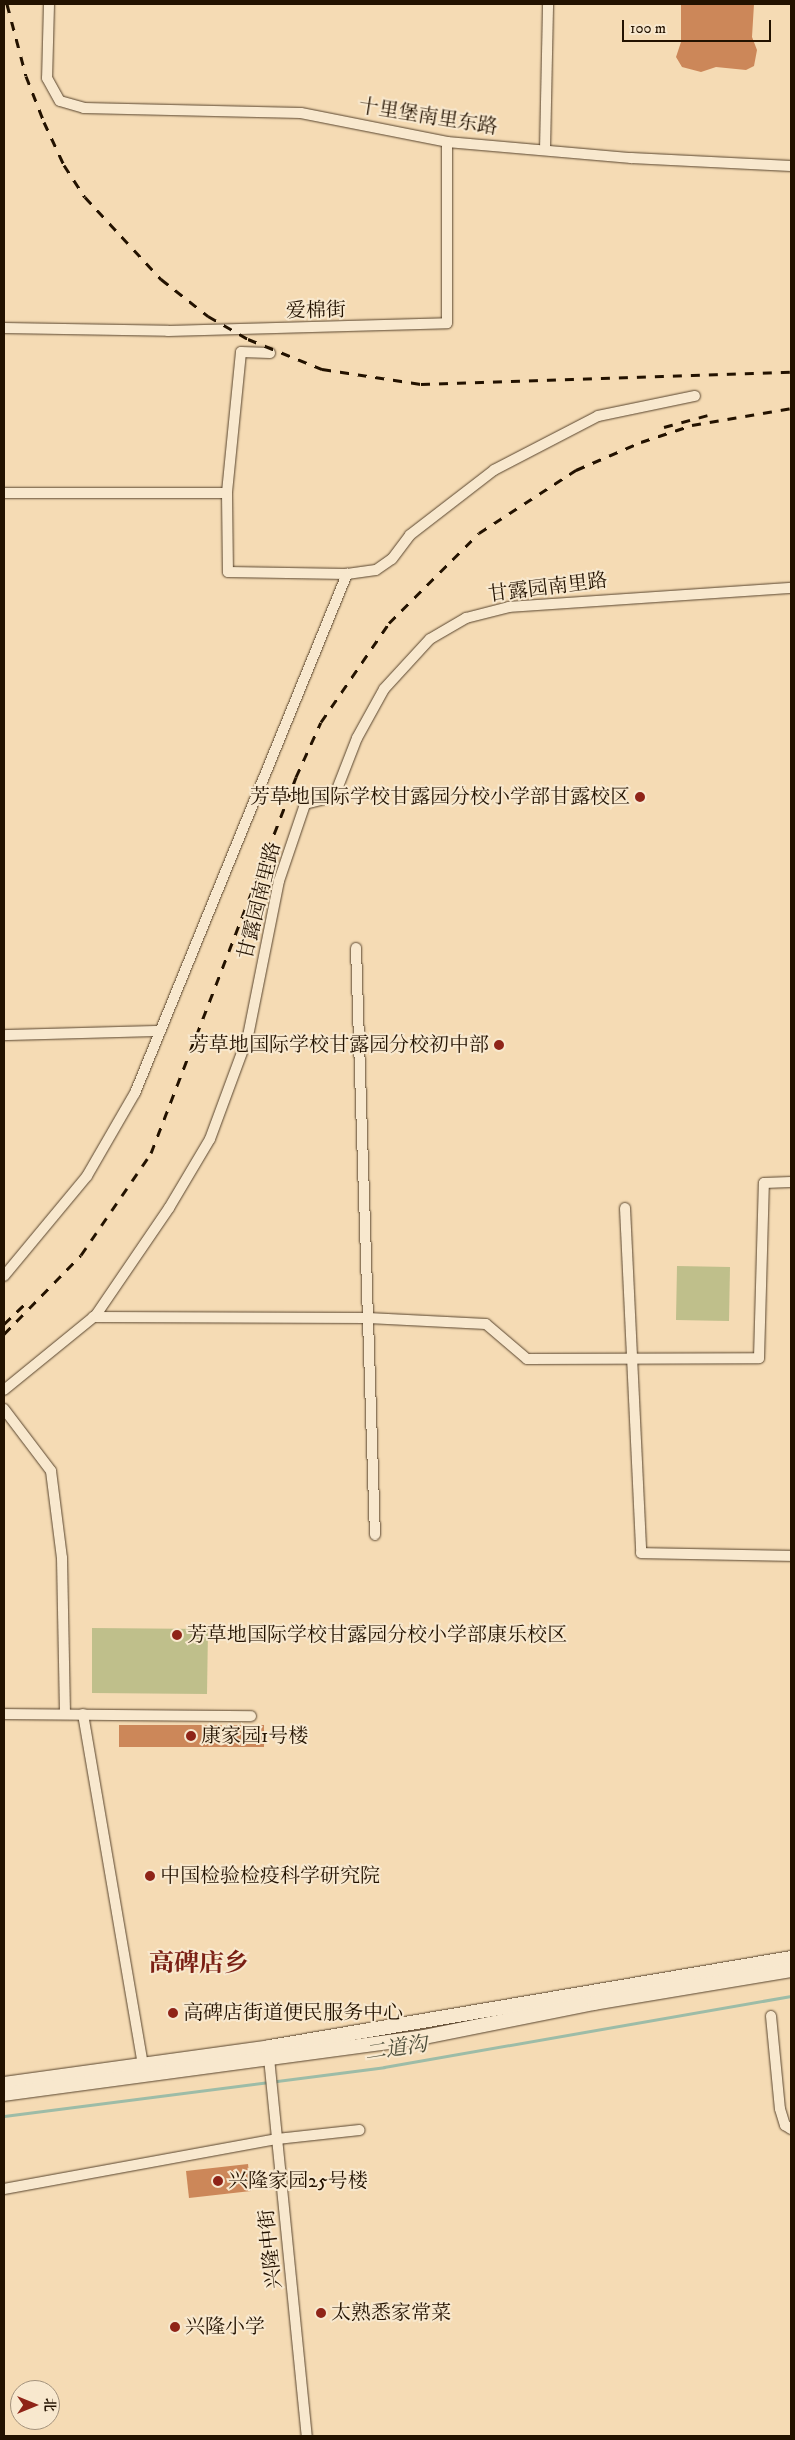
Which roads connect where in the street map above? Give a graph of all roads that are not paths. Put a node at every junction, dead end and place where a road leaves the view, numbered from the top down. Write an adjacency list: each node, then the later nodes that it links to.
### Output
1 (49, 4): 3 (street, 十里堡南里东路)
2 (548, 4): 4 (street)
3 (447, 142): 4 (street, 十里堡南里东路); 6 (street, 爱棉街)
4 (545, 150): 5 (street, 十里堡南里东路)
5 (791, 166)
6 (4, 328)
7 (270, 353): 10 (street)
8 (695, 396): 11 (street)
9 (4, 493): 10 (street)
10 (227, 493): 11 (street)
11 (347, 574): 14 (street)
12 (791, 588): 19 (street, 甘露园南里路)
13 (356, 948): 20 (street)
14 (160, 1031): 15 (street); 18 (street)
15 (4, 1035)
16 (791, 1182): 21 (street)
17 (625, 1208): 21 (street)
18 (4, 1276)
19 (93, 1317): 20 (street); 22 (street, 甘露园南里路)
20 (368, 1318): 21 (street); 24 (street)
21 (634, 1358): 25 (street)
22 (4, 1390)
23 (4, 1409): 27 (street)
24 (375, 1535)
25 (791, 1556)
26 (4, 1714): 27 (street)
27 (65, 1714): 28 (street)
28 (83, 1714): 29 (street); 35 (street)
29 (251, 1716)
30 (791, 1958): 32 (street)
31 (791, 1970): 32 (street)
32 (671, 1985): 34 (street); 35 (street)
33 (771, 2016): 38 (street)
34 (269, 2059): 37 (street); 40 (street, 兴隆中街)
35 (143, 2065): 36 (street)
36 (4, 2084)
37 (4, 2094)
38 (791, 2129)
39 (360, 2130): 40 (street)
40 (277, 2139): 41 (street); 42 (street, 兴隆中街)
41 (4, 2189)
42 (308, 2436)

